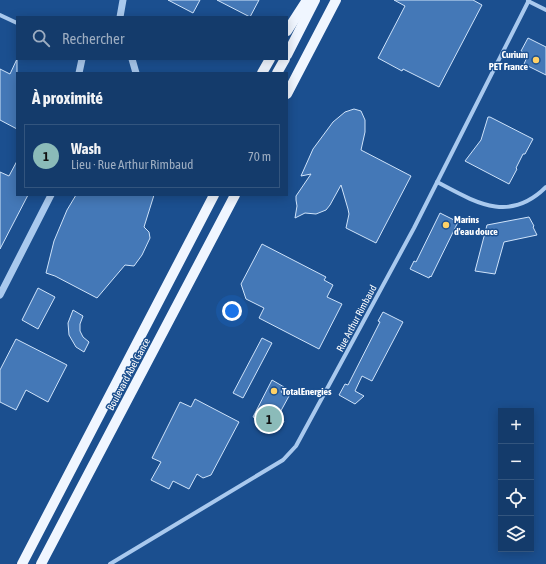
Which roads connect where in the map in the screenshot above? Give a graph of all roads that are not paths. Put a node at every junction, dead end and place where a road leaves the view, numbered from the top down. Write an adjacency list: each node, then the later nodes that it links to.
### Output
1 (123, 0): 8 (street)
2 (307, 0): 10 (main road)
3 (315, 0): 11 (main road)
4 (336, 0): 20 (main road)
5 (528, 1): 6 (street); 21 (street, Rue Arthur Rimbaud)
6 (546, 10)
7 (0, 15): 9 (street)
8 (120, 16)
9 (16, 23)
10 (288, 29)
11 (288, 53)
12 (82, 60): 16 (street)
13 (132, 60): 17 (street)
14 (269, 60): 18 (main road)
15 (284, 60): 19 (main road)
16 (79, 72)
17 (136, 72)
18 (263, 72)
19 (278, 72)
20 (288, 92)
21 (437, 182): 22 (street); 29 (street, Rue Arthur Rimbaud)
22 (546, 187)
23 (50, 196): 26 (street)
24 (213, 196): 27 (main road, Boulevard Abel Gance)
25 (234, 196): 28 (main road, Boulevard Abel Gance)
26 (0, 295)
27 (22, 564)
28 (41, 564)
29 (110, 564)

